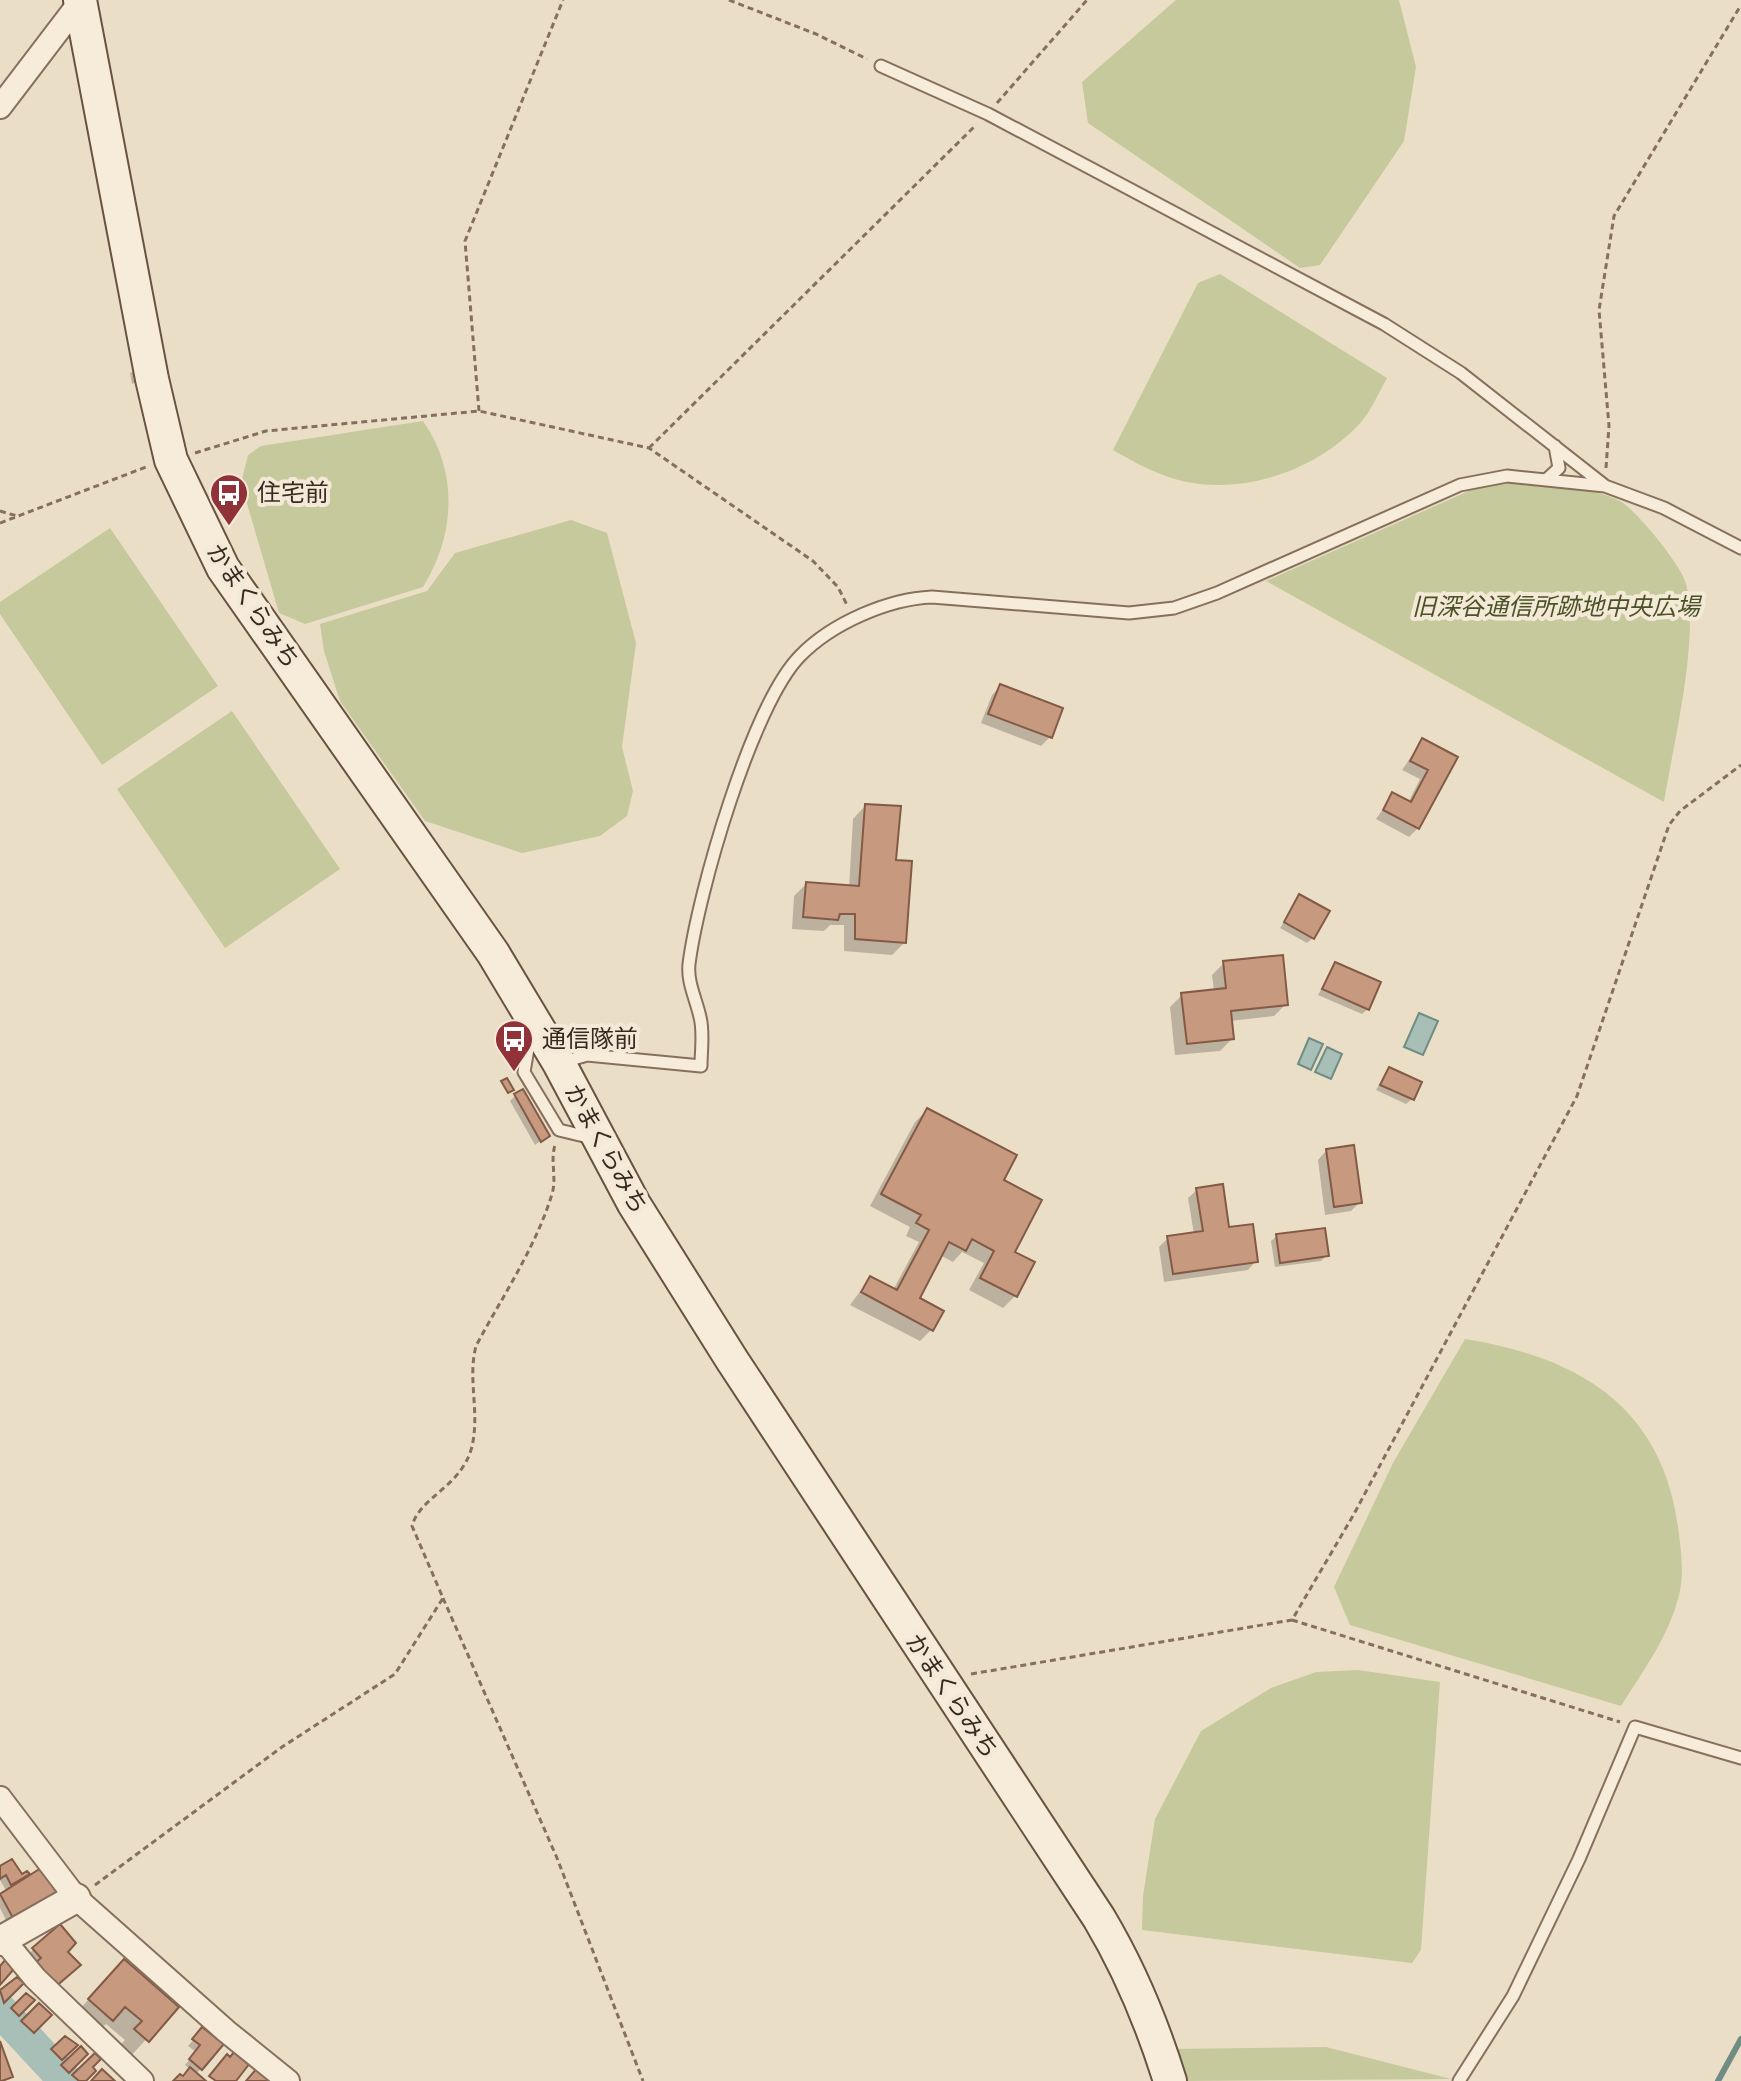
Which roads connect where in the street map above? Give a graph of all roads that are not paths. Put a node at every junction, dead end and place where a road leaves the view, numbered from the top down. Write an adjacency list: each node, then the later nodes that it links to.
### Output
1 (80, 1): 3 (street); 8 (main road, かまくらみち)
2 (881, 66): 4 (lane)
3 (0, 107)
4 (1554, 443): 5 (lane); 6 (lane)
5 (1547, 479): 6 (lane); 9 (lane)
6 (1605, 486): 7 (lane)
7 (1741, 548)
8 (533, 1020): 9 (main road, かまくらみち); 10 (lane)
9 (559, 1063): 10 (main road, かまくらみち)
10 (600, 1140): 17 (main road, かまくらみち)
11 (1741, 1758): 18 (lane)
12 (0, 1798): 13 (street)
13 (76, 1898): 14 (street); 16 (street)
14 (2, 1940): 15 (street)
15 (142, 2081)
16 (288, 2081)
17 (1170, 2081)
18 (1459, 2081)

